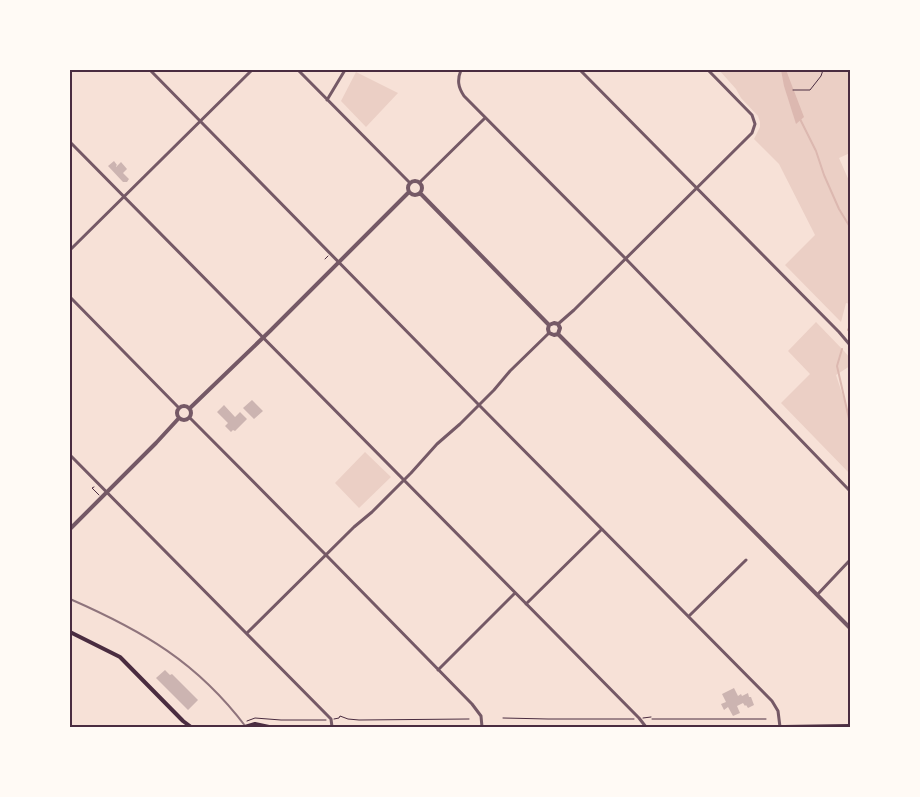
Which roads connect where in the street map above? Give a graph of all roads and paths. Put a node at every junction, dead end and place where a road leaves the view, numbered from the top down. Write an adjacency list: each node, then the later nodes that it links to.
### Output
1 (150, 70): 12 (street)
2 (252, 70): 12 (street)
3 (298, 70): 10 (street)
4 (345, 70): 10 (street)
5 (461, 70): 11 (street)
6 (580, 70): 16 (street)
7 (708, 70): 16 (street)
8 (823, 70): 9 (path)
9 (793, 90)
10 (327, 100): 15 (street)
11 (486, 118): 14 (street); 21 (street)
12 (200, 121): 19 (street); 22 (street)
13 (70, 142): 19 (street)
14 (420, 182): 15 (street); 18 (street)
15 (410, 183): 17 (street)
16 (697, 188): 21 (street); 29 (street)
17 (409, 192): 18 (street); 22 (street)
18 (420, 194): 25 (street)
19 (124, 197): 20 (street); 28 (street)
20 (70, 250)
21 (626, 259): 24 (street); 38 (street)
22 (338, 263): 28 (street); 30 (street)
23 (70, 297): 31 (street)
24 (558, 324): 25 (street); 27 (street)
25 (550, 325): 26 (street)
26 (549, 333): 27 (street); 30 (street)
27 (558, 334): 47 (street)
28 (263, 337): 32 (street); 36 (street)
29 (850, 345)
30 (479, 405): 36 (street); 42 (street)
31 (179, 408): 32 (street); 33 (street)
32 (190, 408): 34 (street)
33 (179, 418): 34 (street); 39 (street)
34 (190, 418): 43 (street)
35 (70, 455): 39 (street)
36 (404, 480): 43 (street); 46 (street)
37 (92, 488): 40 (path)
38 (850, 490)
39 (107, 492): 40 (street); 52 (street)
40 (102, 498): 41 (street)
41 (70, 529)
42 (602, 529): 48 (street); 49 (street)
43 (326, 555): 52 (street); 53 (street)
44 (746, 560): 49 (street)
45 (850, 560): 47 (street)
46 (515, 593): 48 (street); 53 (street)
47 (817, 594): 50 (street)
48 (526, 604): 55 (street)
49 (689, 616): 66 (street)
50 (850, 628)
51 (70, 632): 61 (main road)
52 (246, 633): 56 (street)
53 (438, 670): 64 (street)
54 (503, 718): 55 (path)
55 (639, 718): 58 (path); 65 (street)
56 (331, 719): 57 (path); 59 (path); 63 (street)
57 (469, 719)
58 (766, 719)
59 (247, 724): 62 (main road)
60 (850, 726): 68 (main road)
61 (191, 727)
62 (268, 727)
63 (332, 727)
64 (482, 727)
65 (646, 727)
66 (780, 727)
67 (784, 727): 68 (main road)
68 (829, 727)

